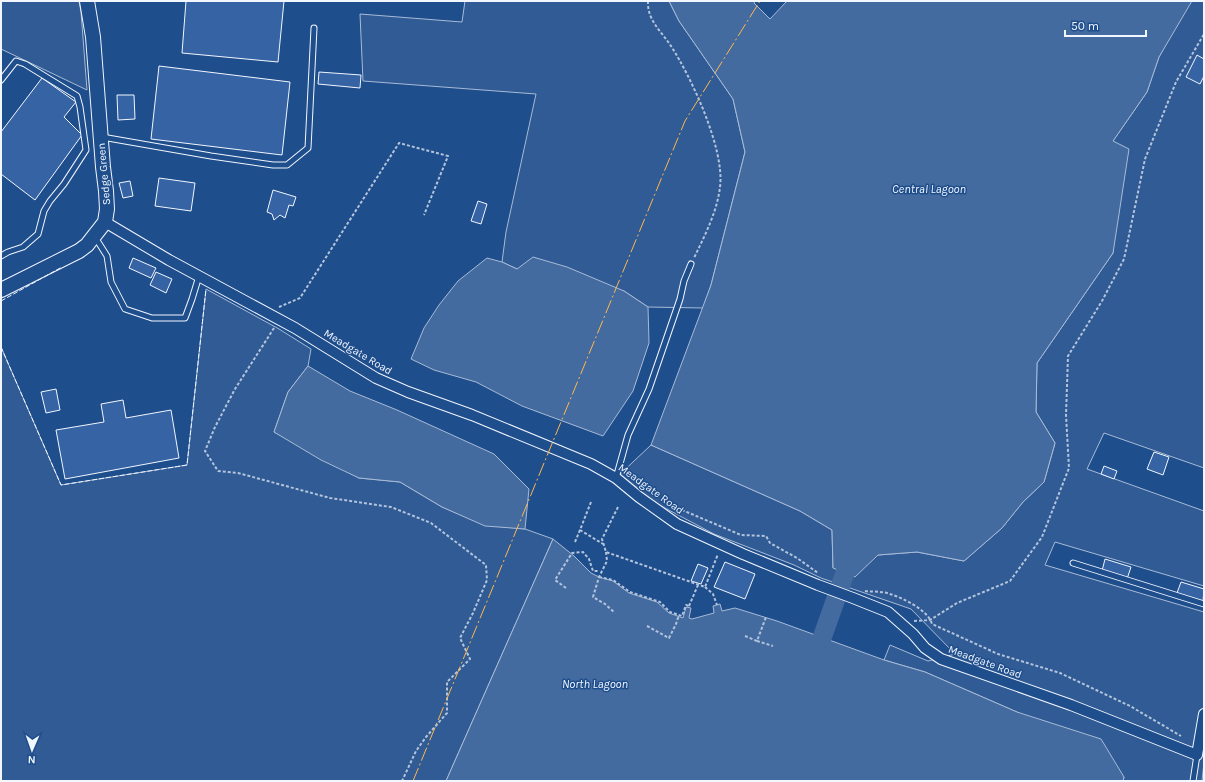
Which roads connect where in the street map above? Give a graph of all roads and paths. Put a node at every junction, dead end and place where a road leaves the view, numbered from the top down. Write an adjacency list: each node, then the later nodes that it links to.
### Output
1 (87, 1): 6 (street, Sedge Green)
2 (648, 1): 11 (path)
3 (314, 28): 6 (lane)
4 (1204, 34): 40 (path)
5 (1, 80): 10 (lane)
6 (100, 137): 8 (street, Sedge Green)
7 (424, 215): 14 (path)
8 (105, 222): 9 (street, Sedge Green); 12 (street, Meadgate Road)
9 (94, 237): 12 (lane); 13 (street, Sedge Green)
10 (1, 256)
11 (691, 264): 16 (lane)
12 (198, 276): 14 (street, Meadgate Road)
13 (1, 290)
14 (269, 313): 15 (street, Meadgate Road)
15 (281, 320): 16 (street, Meadgate Road); 49 (path)
16 (616, 478): 23 (street, Meadgate Road)
17 (663, 501): 30 (path)
18 (591, 502): 20 (path)
19 (618, 507): 22 (path)
20 (580, 530): 21 (path); 22 (path)
21 (575, 542)
22 (604, 544): 24 (path)
23 (722, 544): 30 (street, Meadgate Road); 32 (path)
24 (606, 552): 26 (path); 31 (path)
25 (1073, 563): 35 (lane)
26 (603, 569): 27 (path); 29 (path)
27 (599, 571): 28 (path); 33 (path)
28 (597, 574)
29 (599, 578): 37 (path); 38 (path)
30 (820, 580): 41 (street, Meadgate Road)
31 (698, 585): 32 (path); 38 (path)
32 (704, 587): 36 (path)
33 (566, 588)
34 (862, 590): 40 (path)
35 (1204, 604)
36 (717, 605)
37 (615, 612)
38 (679, 615): 42 (path)
39 (766, 617): 44 (path)
40 (930, 620): 41 (path); 47 (path)
41 (899, 622): 48 (street, Meadgate Road)
42 (647, 626)
43 (745, 636): 44 (path)
44 (758, 641): 45 (path)
45 (773, 646)
46 (1204, 714): 48 (street)
47 (1186, 739)
48 (1197, 755): 50 (lane)
49 (402, 781)
50 (1193, 781)

